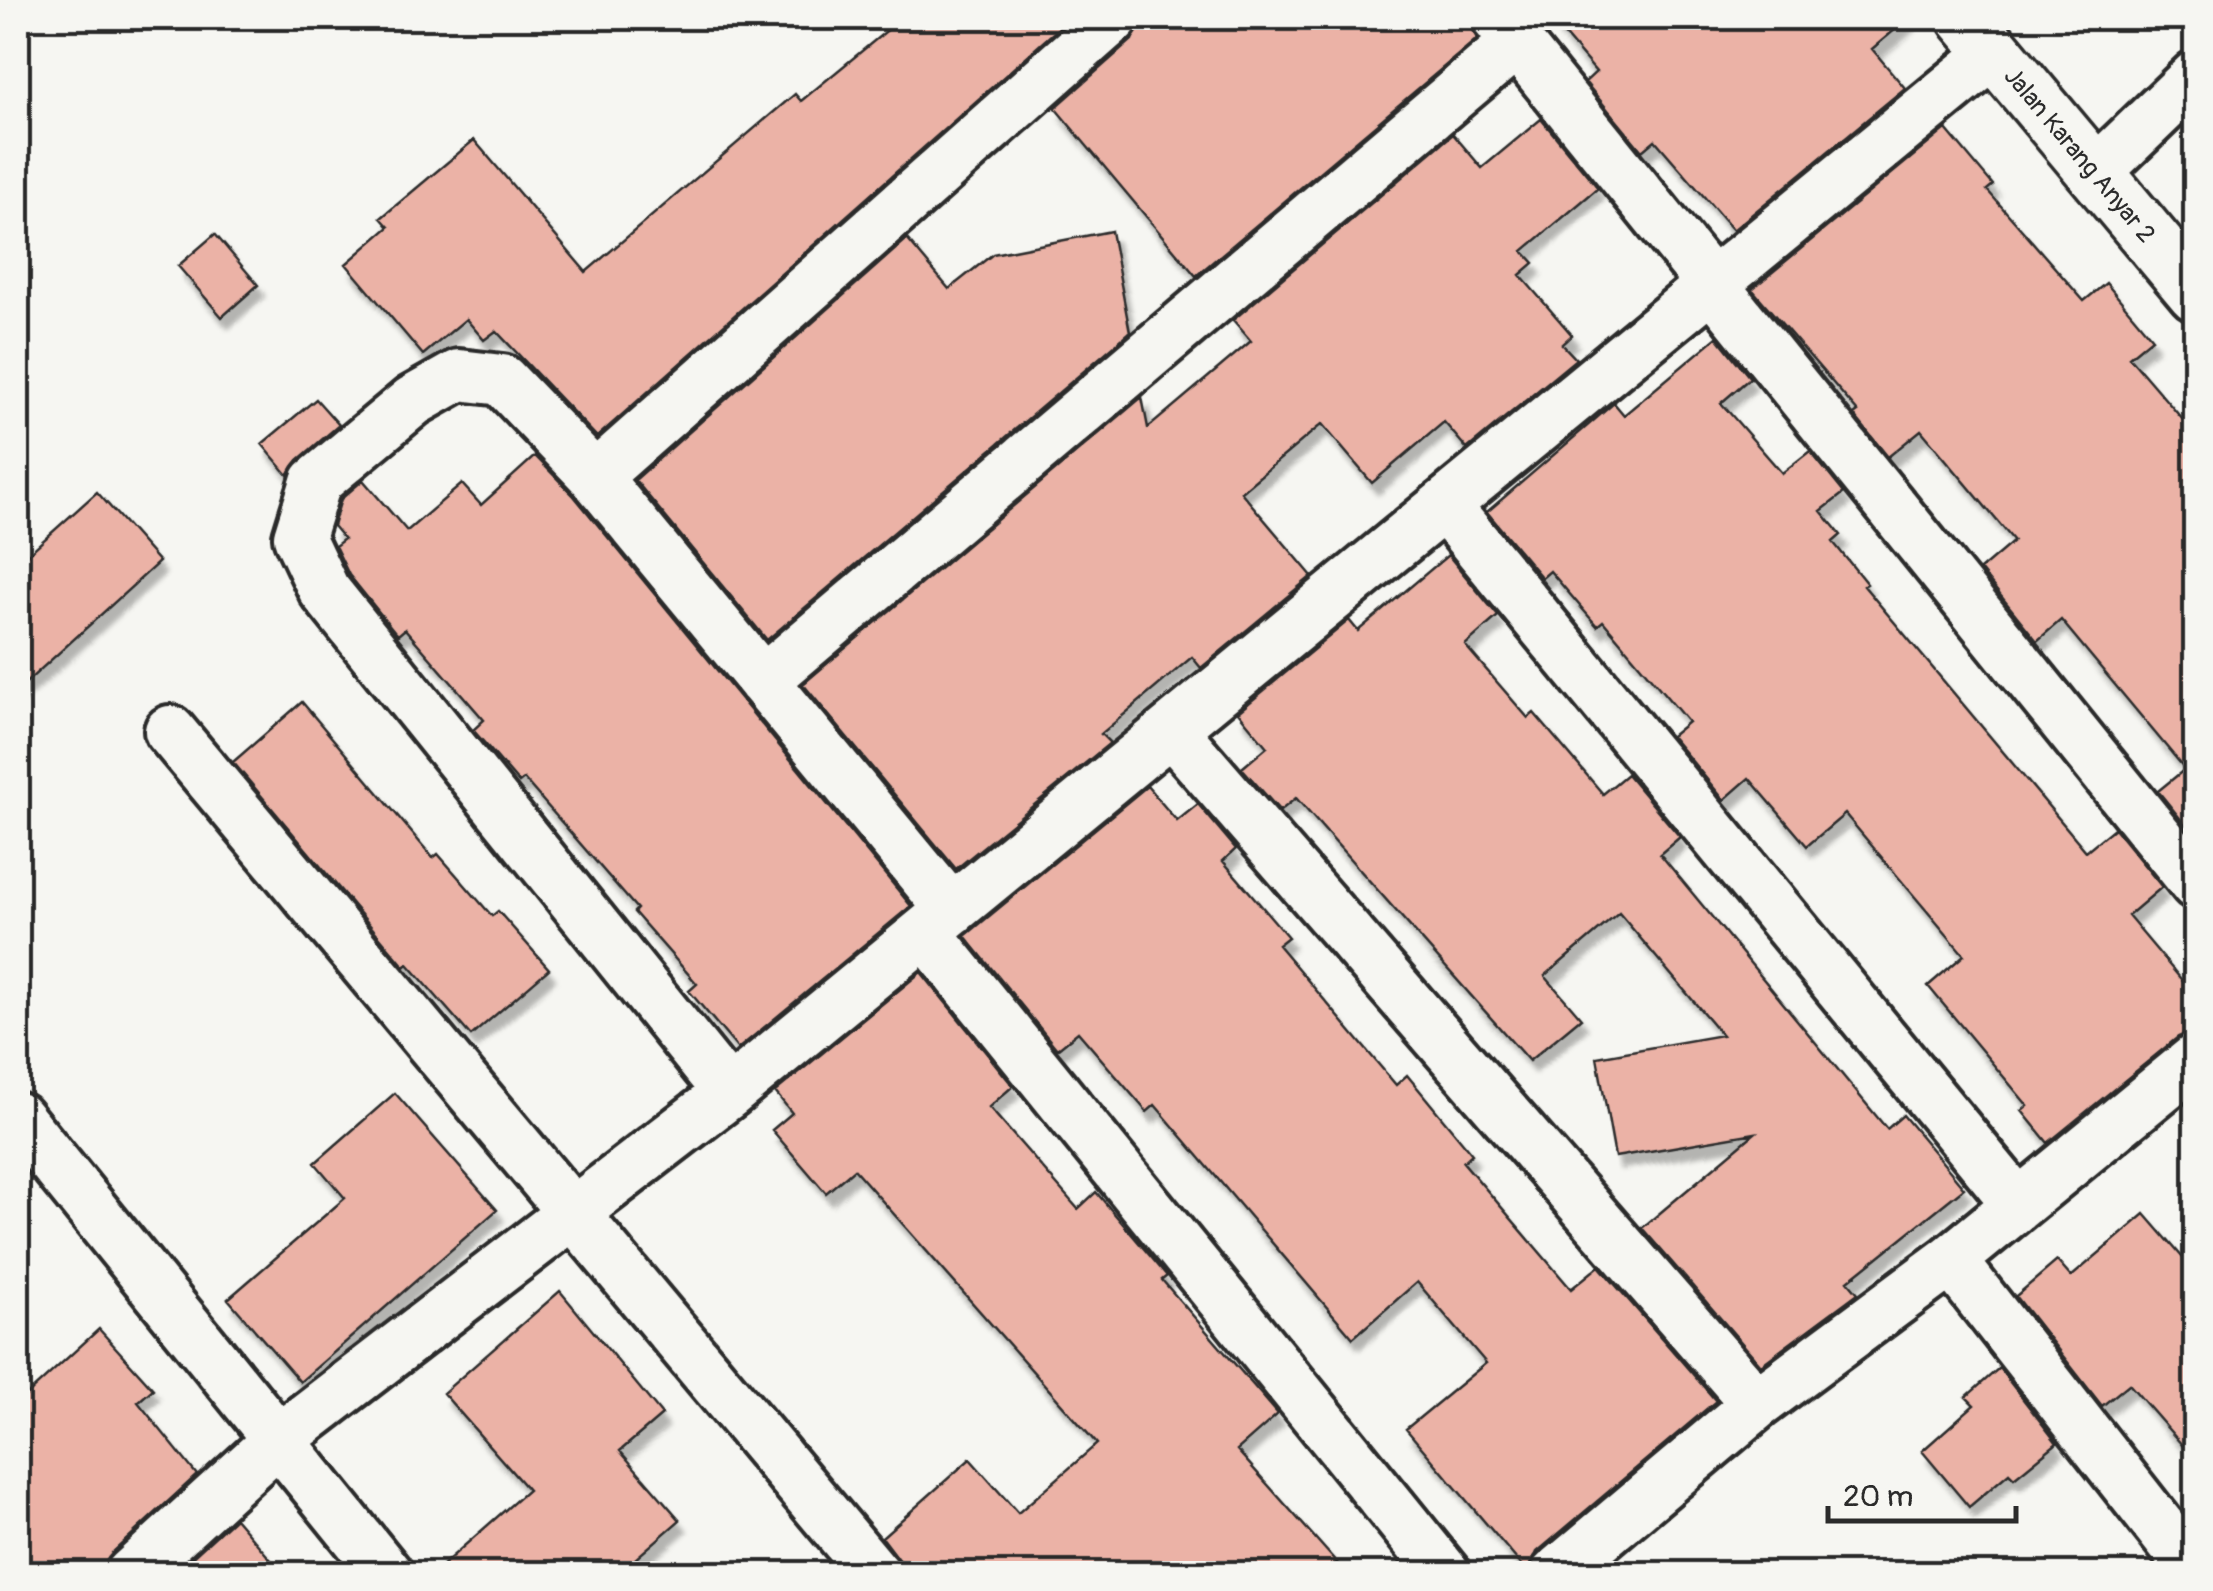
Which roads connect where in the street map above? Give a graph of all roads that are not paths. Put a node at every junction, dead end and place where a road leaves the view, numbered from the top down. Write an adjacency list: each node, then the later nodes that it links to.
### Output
1 (1112, 18): 8 (street)
2 (1507, 30): 6 (street); 10 (street)
3 (1980, 35): 5 (street, Jalan Karang Anyar 2); 6 (street)
4 (2196, 76): 5 (street)
5 (2096, 173): 7 (street, Jalan Karang Anyar 2)
6 (1712, 283): 9 (street); 13 (street)
7 (2196, 292)
8 (595, 477): 10 (street); 16 (street)
9 (1444, 504): 11 (street); 18 (street)
10 (763, 681): 14 (street)
11 (1171, 730): 14 (street); 21 (street)
12 (170, 731): 19 (street)
13 (2196, 884)
14 (939, 921): 16 (street); 27 (street)
15 (2196, 1059): 18 (street)
16 (729, 1093): 19 (street)
17 (18, 1118): 22 (street)
18 (2018, 1204): 20 (street)
19 (571, 1214): 22 (street); 26 (street)
20 (1951, 1260): 21 (street); 23 (street)
21 (1757, 1404): 28 (street)
22 (278, 1440): 24 (street); 25 (street)
23 (2196, 1573)
24 (131, 1574)
25 (387, 1574)
26 (875, 1574)
27 (1446, 1574)
28 (1556, 1574)

